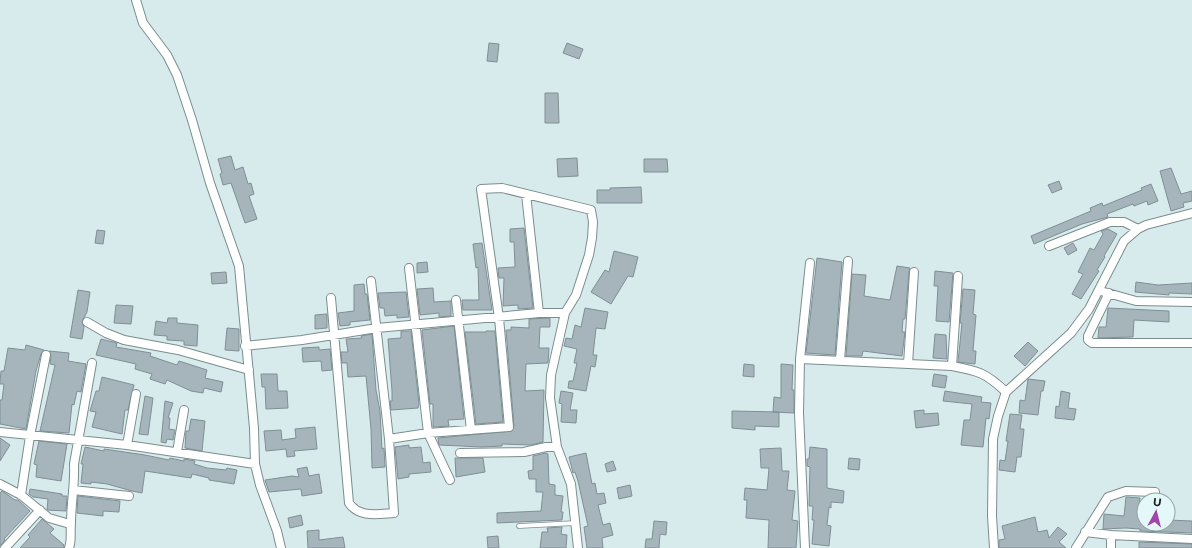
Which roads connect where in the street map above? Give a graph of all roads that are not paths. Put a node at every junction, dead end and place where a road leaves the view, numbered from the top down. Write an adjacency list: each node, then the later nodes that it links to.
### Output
1 (136, 0): 26 (street)
2 (526, 194): 17 (street); 18 (street); 19 (street)
3 (1192, 213): 4 (street)
4 (1138, 229): 5 (street); 12 (street)
5 (1049, 246)
6 (848, 261): 29 (street)
7 (810, 263): 28 (street)
8 (409, 268): 22 (street)
9 (914, 272): 31 (street)
10 (958, 276): 32 (street)
11 (371, 281): 23 (street)
12 (1098, 290): 13 (street); 34 (street)
13 (1109, 293): 16 (street); 25 (street)
14 (331, 298): 24 (street)
15 (456, 300): 20 (street)
16 (1192, 302)
17 (539, 313): 18 (street); 19 (street)
18 (565, 313): 44 (street)
19 (499, 318): 20 (street); 37 (street)
20 (458, 320): 22 (street); 37 (street)
21 (87, 322): 33 (street)
22 (417, 326): 23 (street); 39 (street)
23 (376, 328): 24 (street); 41 (street)
24 (335, 334): 26 (street); 41 (street)
25 (1192, 343)
26 (245, 346): 33 (street)
27 (46, 356): 40 (street)
28 (800, 359): 29 (street); 65 (street)
29 (840, 360): 31 (street)
30 (92, 363): 42 (street)
31 (908, 364): 32 (street)
32 (952, 366): 34 (street)
33 (249, 370): 47 (street)
34 (1006, 392): 66 (street)
35 (136, 394): 43 (street)
36 (184, 410): 45 (street)
37 (471, 430): 39 (street)
38 (0, 432): 40 (street)
39 (428, 433): 41 (street); 48 (street)
40 (30, 436): 42 (street); 52 (street)
41 (388, 438)
42 (77, 441): 43 (street); 50 (street)
43 (127, 445): 45 (street)
44 (557, 447): 46 (street); 55 (street)
45 (177, 452): 47 (street)
46 (460, 453)
47 (255, 464): 63 (street)
48 (450, 480)
49 (0, 484): 52 (street)
50 (73, 490): 53 (street); 56 (street)
51 (1155, 492): 58 (street)
52 (21, 495): 54 (street)
53 (129, 496)
54 (40, 510): 56 (street); 61 (street)
55 (576, 523): 57 (lane); 64 (street)
56 (70, 524): 62 (street)
57 (518, 526)
58 (1085, 532): 59 (street); 67 (street)
59 (1111, 535): 60 (street); 68 (street)
60 (1192, 539)
61 (5, 548)
62 (68, 548)
63 (280, 548)
64 (578, 548)
65 (805, 548)
66 (994, 548)
67 (1076, 548)
68 (1111, 548)

